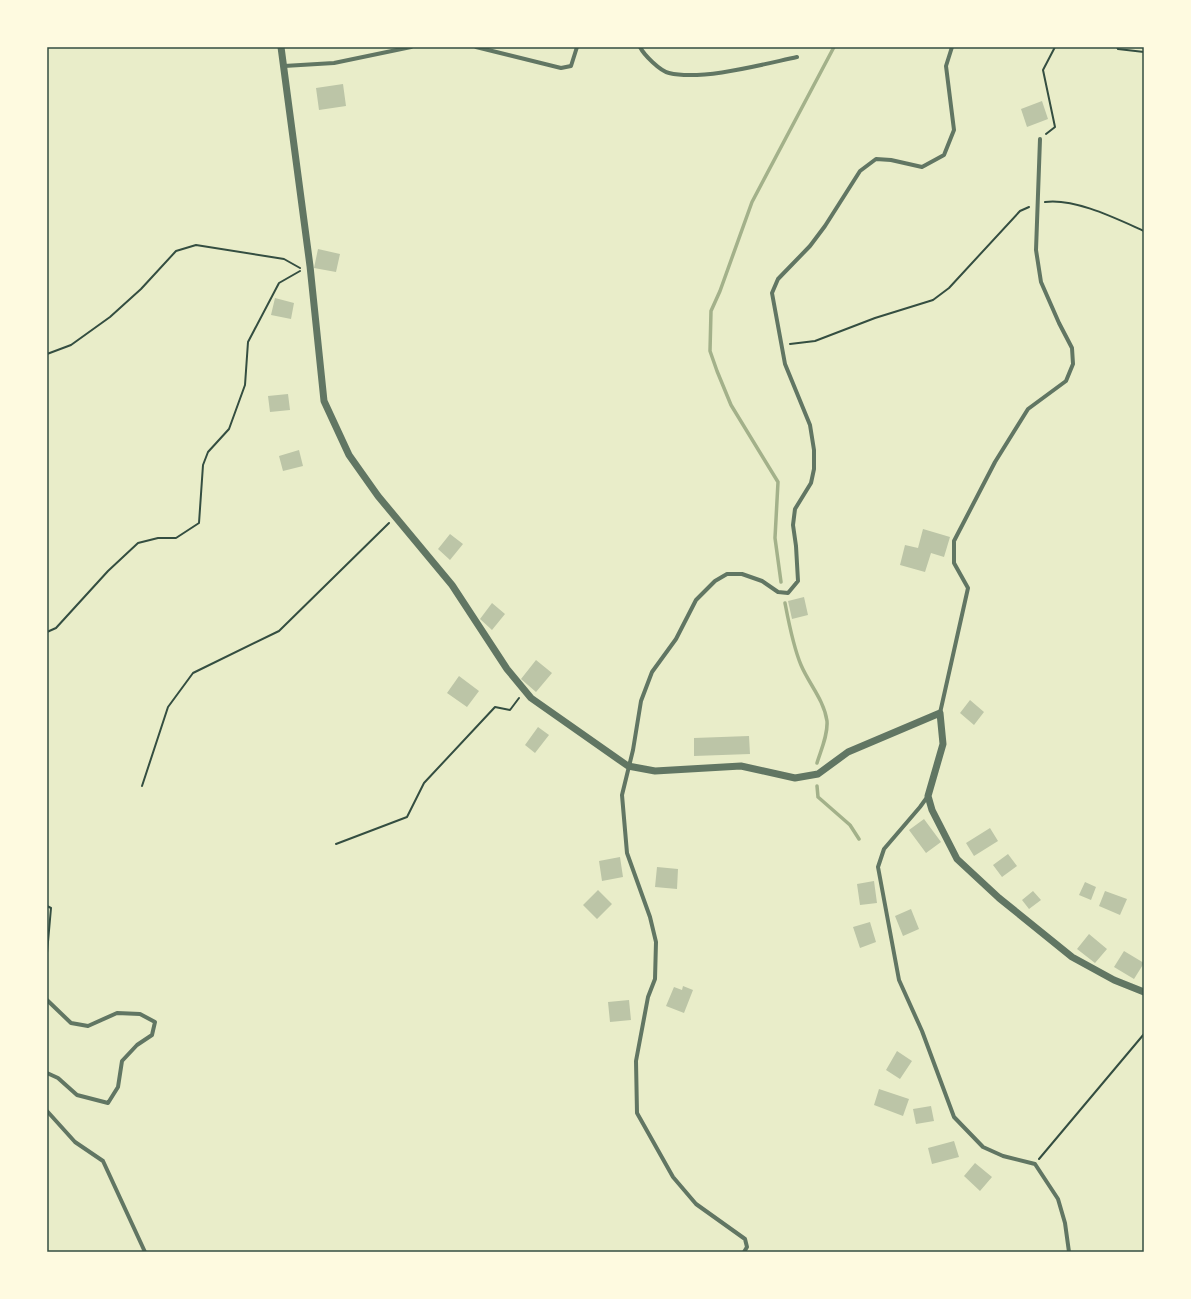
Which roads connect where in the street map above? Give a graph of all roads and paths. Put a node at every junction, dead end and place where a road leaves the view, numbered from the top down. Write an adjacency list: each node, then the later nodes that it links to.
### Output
1 (281, 47): 11 (street)
2 (411, 47): 11 (street)
3 (476, 47): 4 (street)
4 (577, 47)
5 (640, 47): 10 (street)
6 (952, 47): 15 (street)
7 (1055, 47): 12 (path)
8 (1117, 47): 9 (path)
9 (1144, 52)
10 (797, 57)
11 (284, 66): 17 (street)
12 (1040, 139): 13 (street)
13 (1040, 202): 14 (path); 15 (path); 20 (street)
14 (1144, 231)
15 (781, 345): 21 (street)
16 (47, 354): 18 (path)
17 (395, 516): 19 (street); 22 (path)
18 (47, 632)
19 (522, 687): 21 (street); 24 (path)
20 (940, 712): 21 (street); 23 (street)
21 (628, 766): 34 (street)
22 (142, 786)
23 (928, 796): 27 (street); 32 (street)
24 (336, 844)
25 (47, 906): 26 (path)
26 (47, 953)
27 (1144, 992)
28 (47, 1000): 30 (street)
29 (1144, 1034): 32 (path)
30 (47, 1073)
31 (47, 1111): 33 (street)
32 (1035, 1164): 35 (street)
33 (145, 1252)
34 (744, 1252)
35 (1069, 1252)

